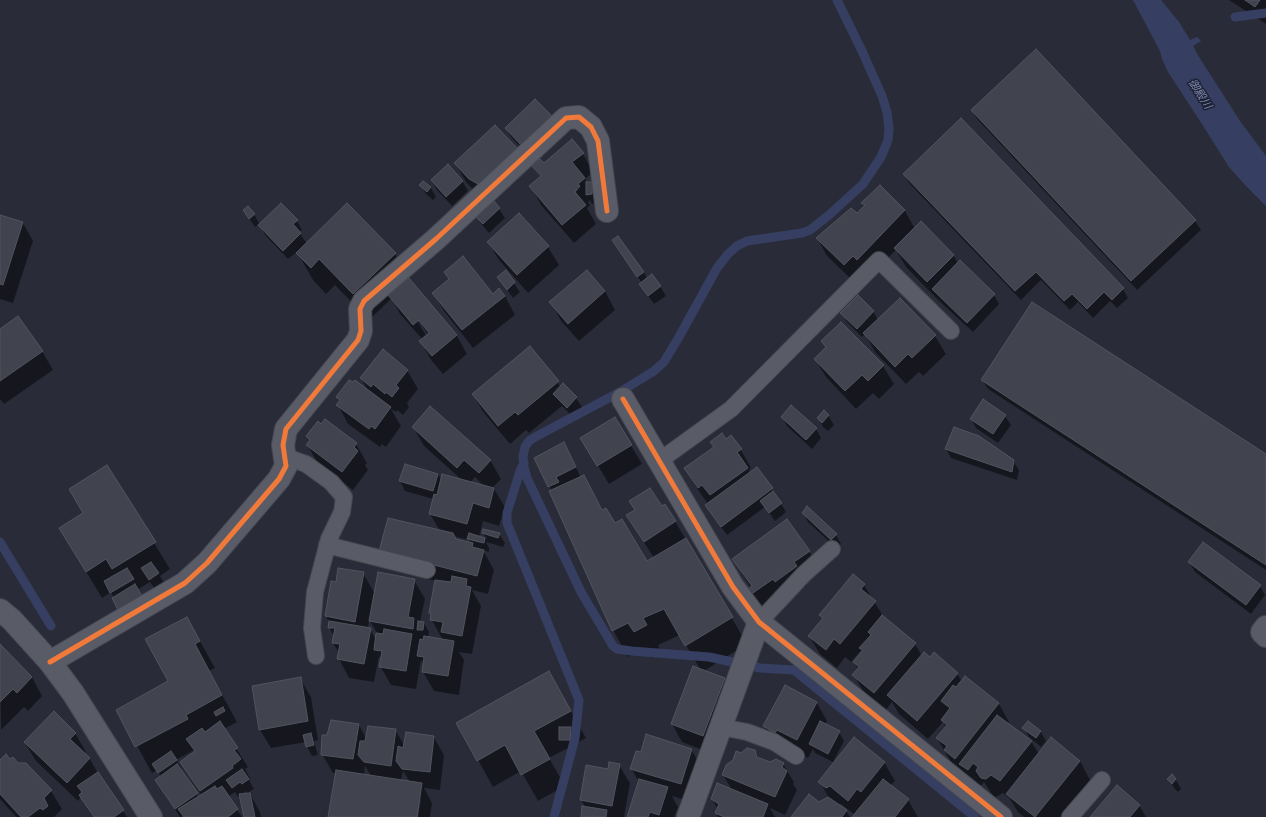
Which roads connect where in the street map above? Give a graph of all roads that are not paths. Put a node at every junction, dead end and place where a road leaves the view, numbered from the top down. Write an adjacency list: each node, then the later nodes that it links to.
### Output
1 (607, 211): 4 (street)
2 (951, 331): 5 (lane)
3 (623, 399): 5 (street)
4 (286, 457): 6 (lane); 14 (street)
5 (659, 460): 10 (street)
6 (328, 546): 8 (lane); 13 (lane)
7 (832, 549): 10 (lane)
8 (427, 570)
9 (0, 610): 14 (street)
10 (759, 622): 15 (street); 20 (street)
11 (1266, 627): 12 (street)
12 (1266, 636)
13 (316, 656)
14 (50, 662): 18 (street)
15 (721, 727): 16 (lane); 19 (street)
16 (796, 756)
17 (1102, 780): 21 (lane)
18 (151, 817)
19 (688, 817)
20 (1001, 817)
21 (1070, 817)

